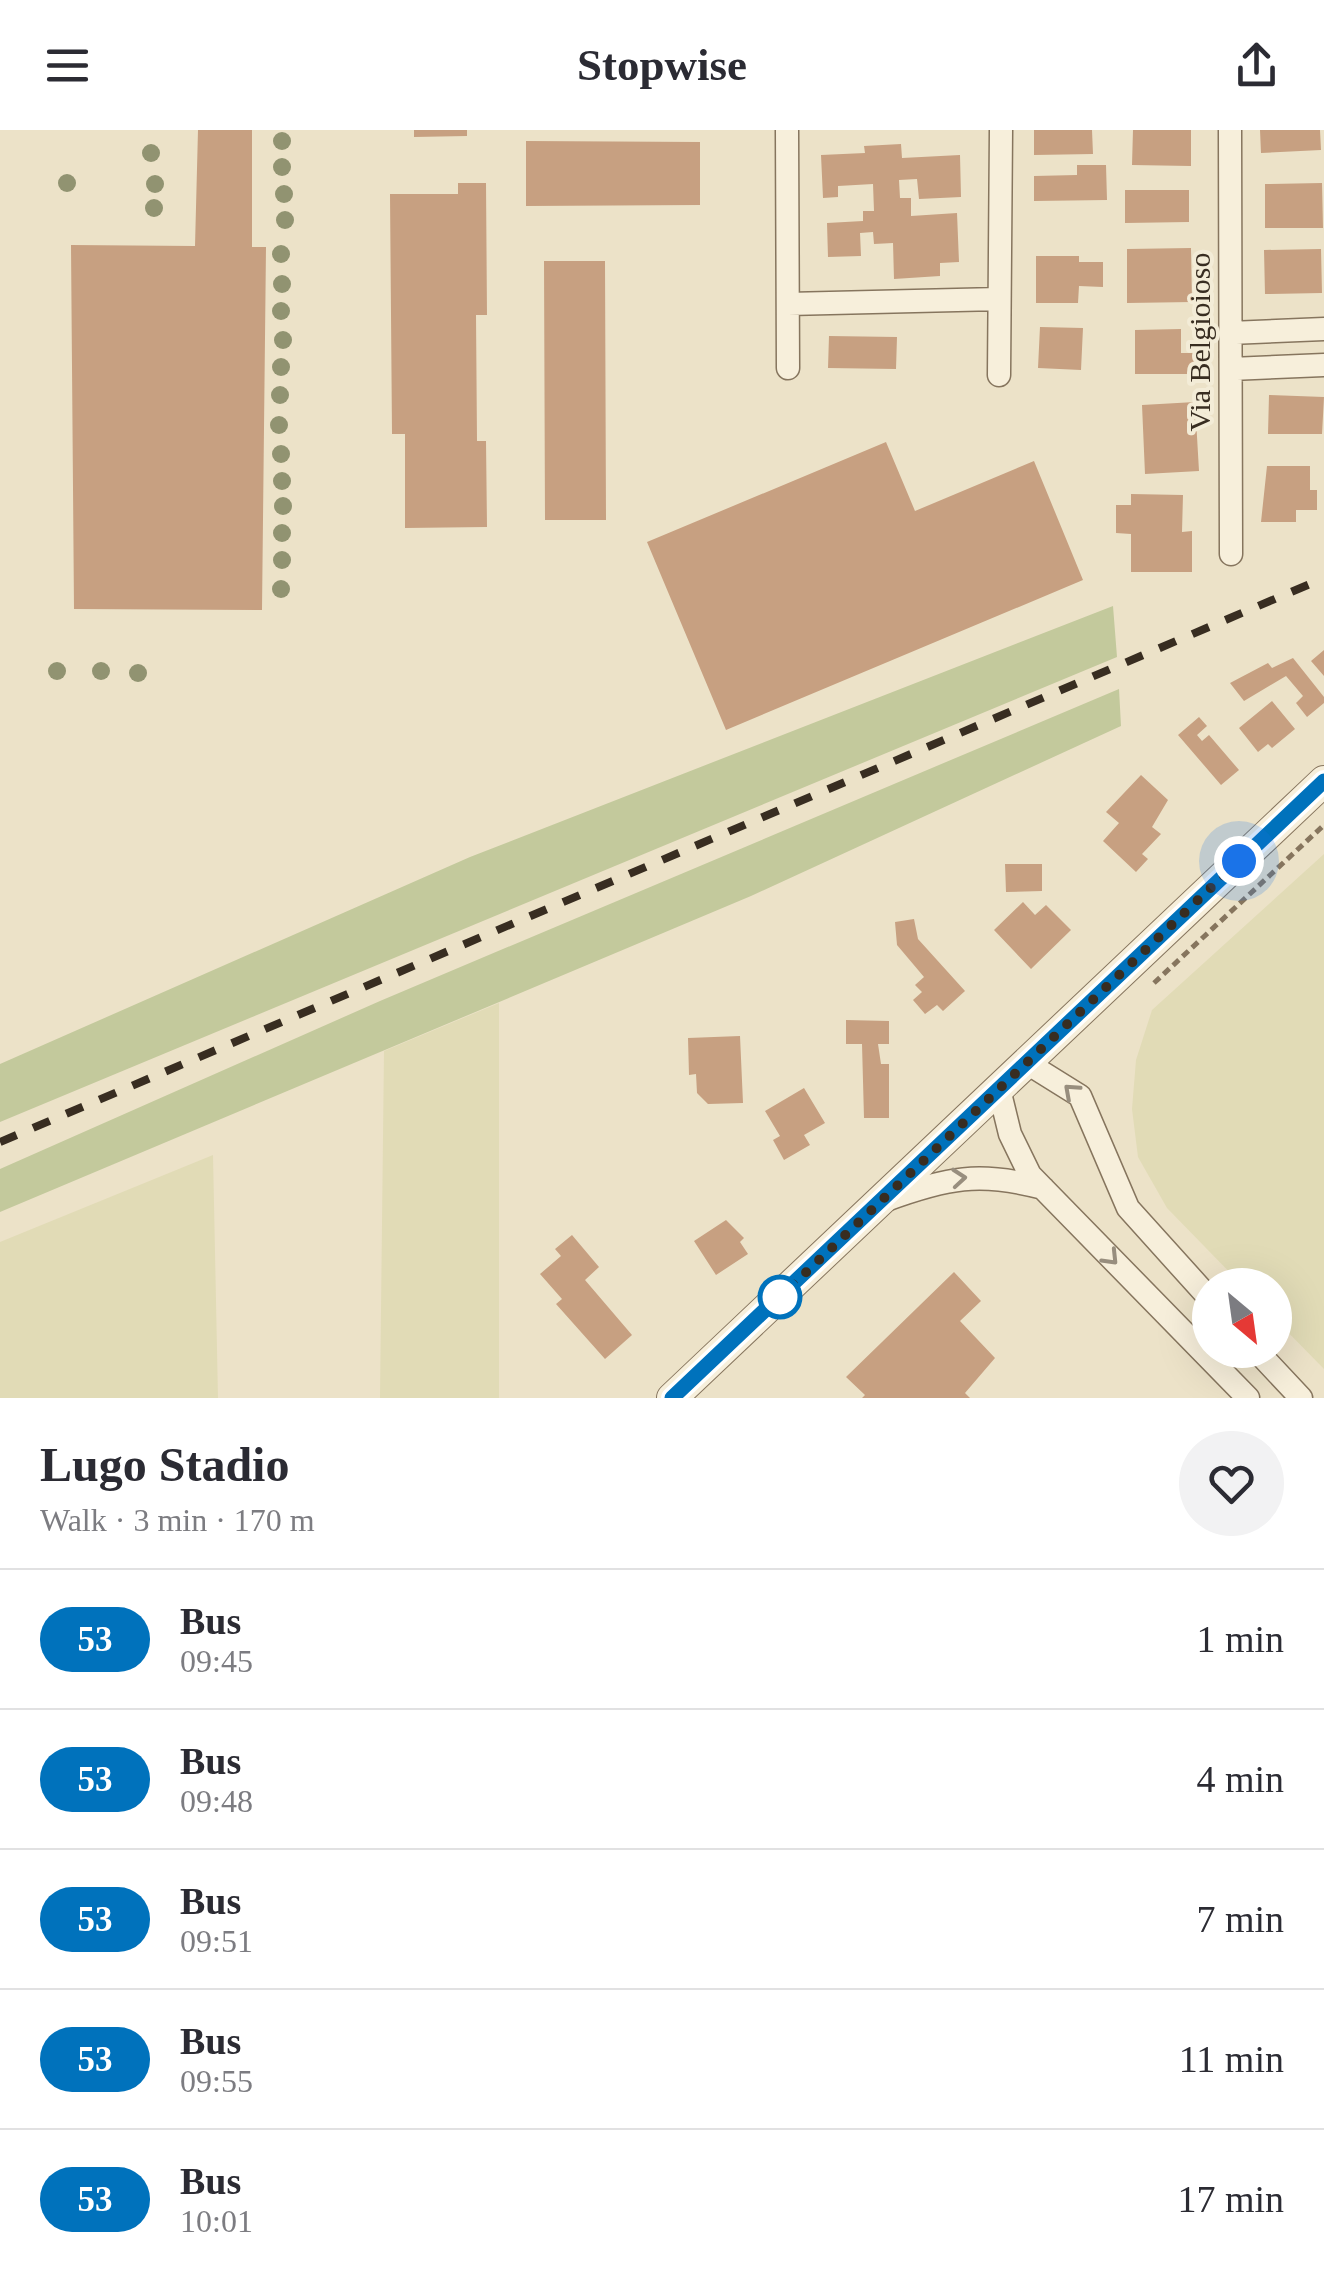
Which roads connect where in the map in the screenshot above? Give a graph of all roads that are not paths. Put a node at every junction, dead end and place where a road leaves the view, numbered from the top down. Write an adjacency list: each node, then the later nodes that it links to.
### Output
1 (787, 130): 5 (street)
2 (1000, 130): 4 (street)
3 (1230, 130): 7 (street, Via Belgioioso)
4 (999, 299): 5 (street); 11 (street)
5 (788, 304): 9 (street)
6 (1324, 329): 7 (street)
7 (1230, 333): 10 (street, Via Belgioioso)
8 (1324, 365): 10 (street)
9 (788, 368)
10 (1230, 369): 12 (street, Via Belgioioso)
11 (998, 375)
12 (1231, 554)
13 (1324, 781): 14 (street)
14 (1026, 1063): 15 (street); 18 (street, one-way to 14)
15 (998, 1089): 16 (street); 17 (street)
16 (1043, 1188): 17 (street, one-way to 16); 21 (street, one-way to 21)
17 (879, 1203): 20 (street)
18 (1192, 1279)
19 (1273, 1368): 22 (street)
20 (672, 1398)
21 (1248, 1398)
22 (1302, 1398)

